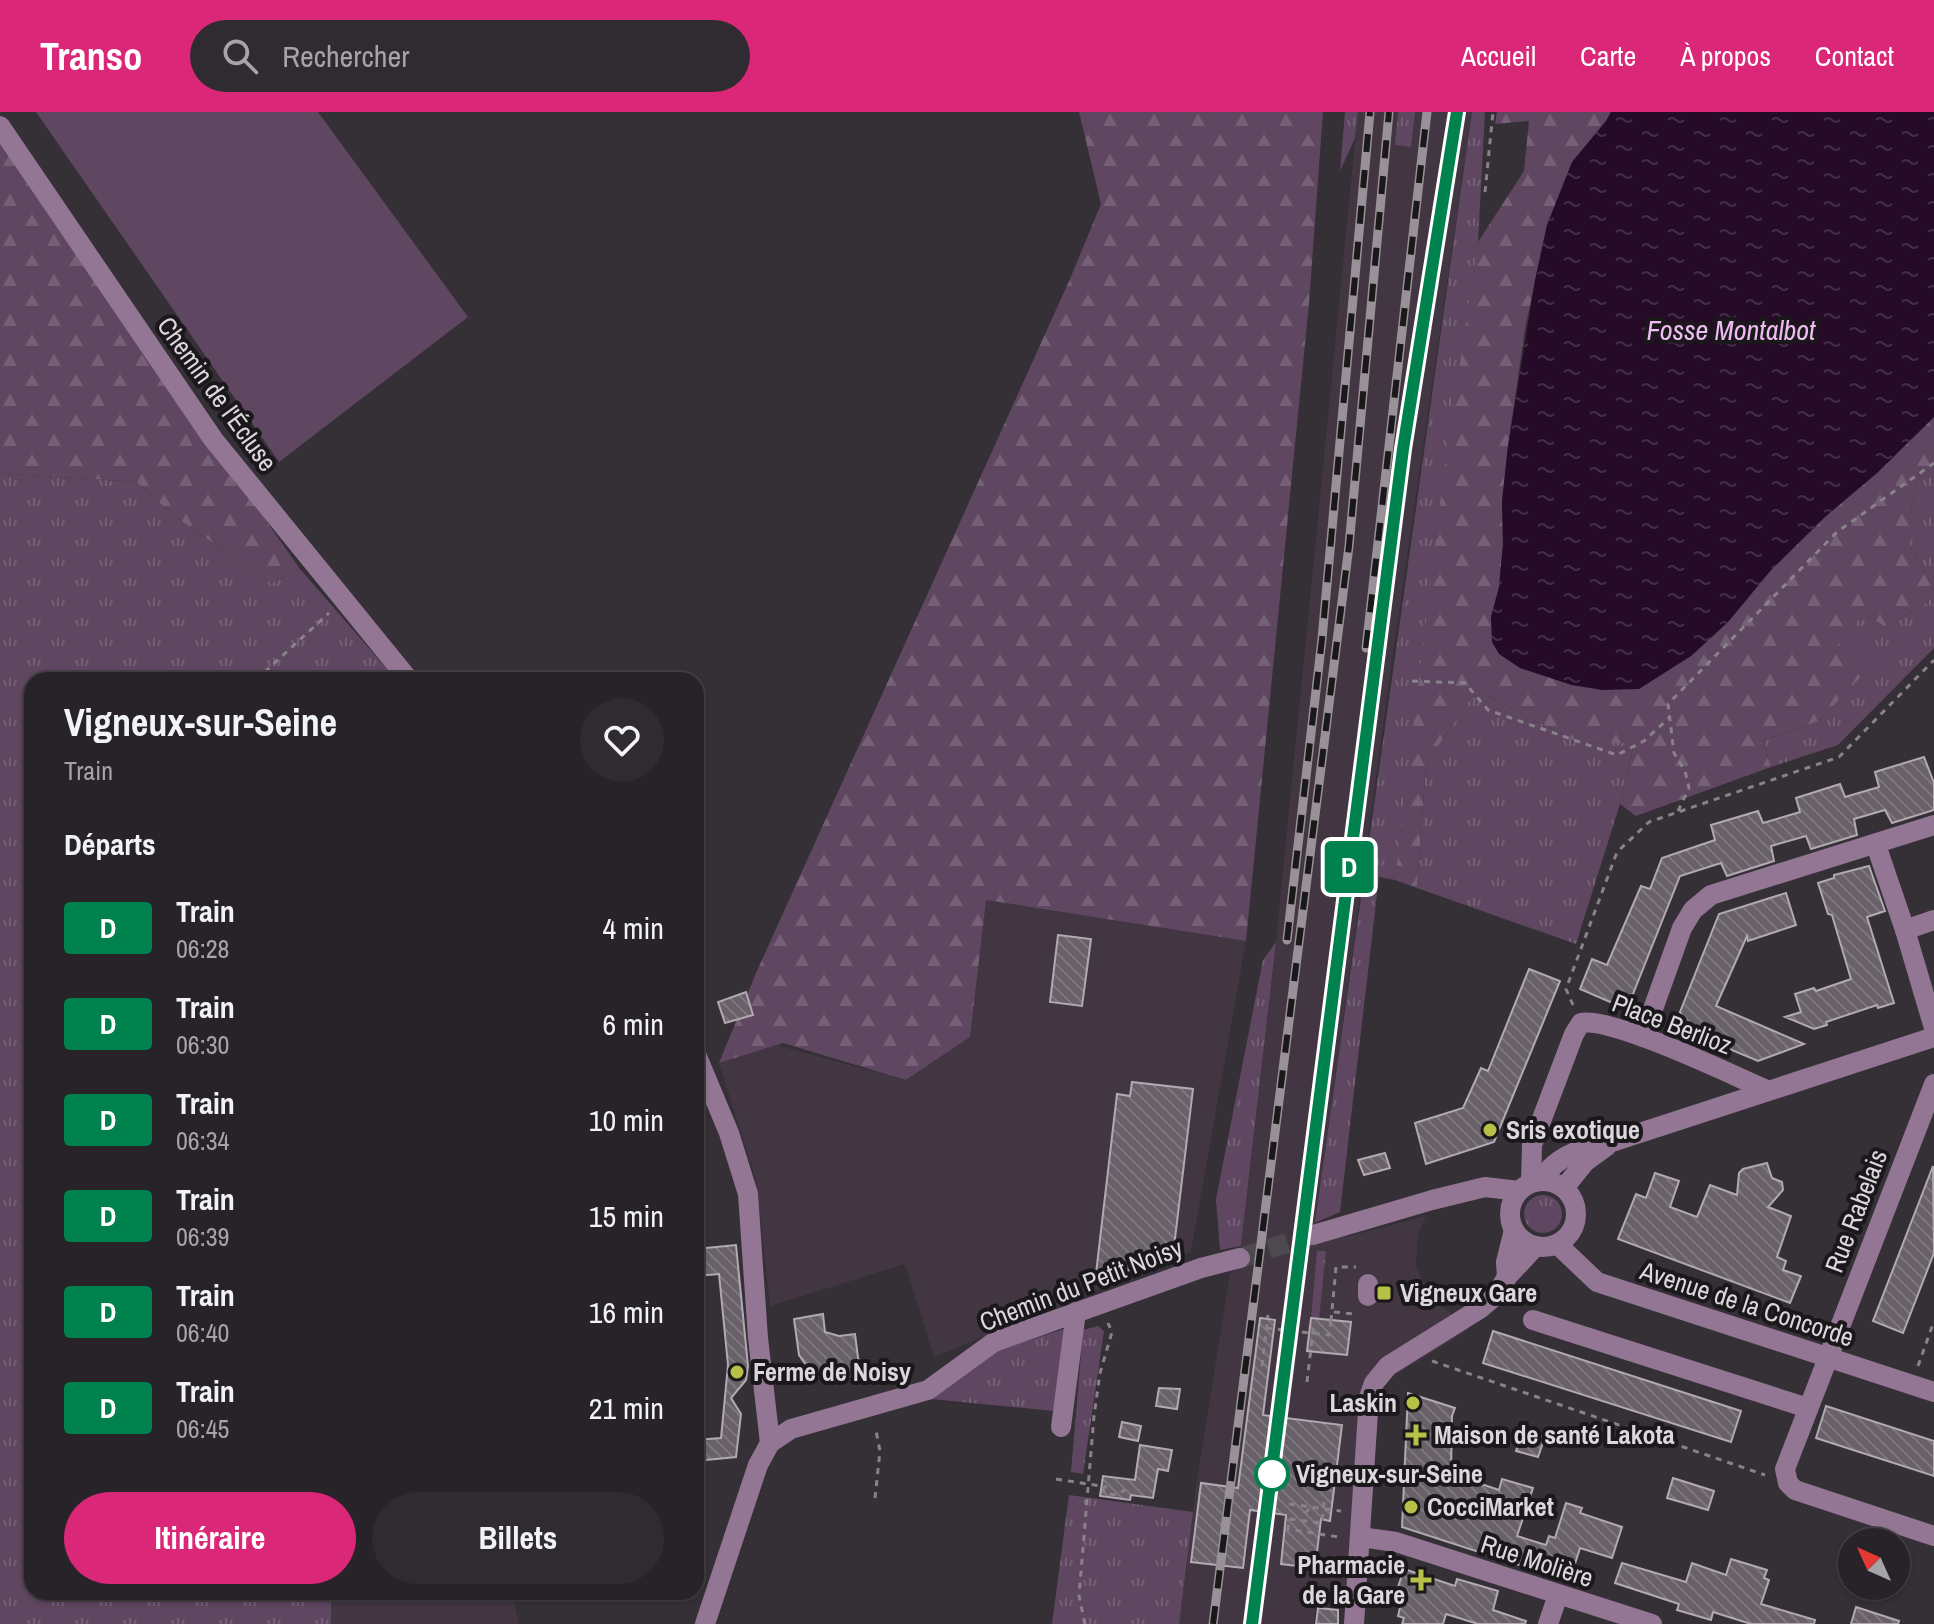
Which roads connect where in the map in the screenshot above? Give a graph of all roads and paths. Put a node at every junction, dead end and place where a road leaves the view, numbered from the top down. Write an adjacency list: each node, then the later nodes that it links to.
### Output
1 (1493, 112): 3 (path)
2 (0, 126): 5 (street, Chemin de l'Écluse)
3 (1485, 192)
4 (1934, 463): 10 (path)
5 (343, 600): 7 (path); 8 (street, Chemin de l'Écluse)
6 (1934, 660): 11 (path)
7 (265, 672)
8 (402, 672)
9 (1412, 681): 10 (path)
10 (1670, 717): 11 (path)
11 (1677, 812): 16 (path)
12 (1934, 825): 13 (street)
13 (1876, 845): 15 (street); 18 (street)
14 (1934, 920): 15 (street)
15 (1905, 930): 17 (street)
16 (1581, 1023): 18 (street, Place Berlioz); 24 (street, Place Berlioz)
17 (1934, 1028)
18 (1643, 1037): 22 (street, Place Berlioz)
19 (1934, 1037): 22 (street)
20 (704, 1073): 52 (street)
21 (1934, 1084): 43 (street, Rue Rabelais)
22 (1767, 1090): 23 (street)
23 (1615, 1141): 24 (street); 25 (street)
24 (1530, 1184): 25 (street); 26 (street); 27 (street)
25 (1564, 1188): 28 (street)
26 (1514, 1230): 29 (street); 32 (street)
27 (1313, 1235)
28 (1557, 1244): 29 (street); 43 (street, Avenue de la Concorde)
29 (1536, 1246): 32 (street)
30 (1240, 1258): 33 (street, Chemin du Petit Noisy)
31 (1356, 1267): 35 (path)
32 (1507, 1277): 66 (street)
33 (1076, 1312): 50 (street); 52 (street, Chemin du Petit Noisy)
34 (1104, 1312): 55 (path)
35 (1332, 1312): 36 (path); 42 (path)
36 (1354, 1314)
37 (1268, 1315): 41 (path)
38 (1533, 1320): 49 (street)
39 (1934, 1321): 47 (path)
40 (1314, 1322): 42 (path)
41 (1266, 1328): 42 (path); 45 (path)
42 (1313, 1333): 46 (path)
43 (1827, 1357): 47 (street, Avenue de la Concorde); 49 (street, Rue Rabelais)
44 (1427, 1359): 53 (path)
45 (1262, 1366)
46 (1307, 1382)
47 (1911, 1384): 48 (street, Avenue de la Concorde)
48 (1934, 1392)
49 (1808, 1408): 53 (street, Rue Rabelais)
50 (1061, 1427)
51 (876, 1431): 57 (path)
52 (770, 1443): 68 (street)
53 (1784, 1476): 64 (street)
54 (1056, 1479): 55 (path)
55 (1089, 1484): 56 (path); 69 (path)
56 (1125, 1490)
57 (875, 1498)
58 (1324, 1502): 61 (path)
59 (1289, 1504): 60 (path)
60 (1311, 1507): 61 (path); 63 (path)
61 (1324, 1509): 62 (path); 65 (path)
62 (1336, 1511)
63 (1305, 1513)
64 (1934, 1536)
65 (1338, 1537)
66 (1360, 1537): 67 (street, Rue Molière); 70 (street)
67 (1558, 1595): 71 (street); 72 (street, Rue Molière)
68 (705, 1624)
69 (1085, 1624)
70 (1354, 1624)
71 (1548, 1624)
72 (1652, 1624)

